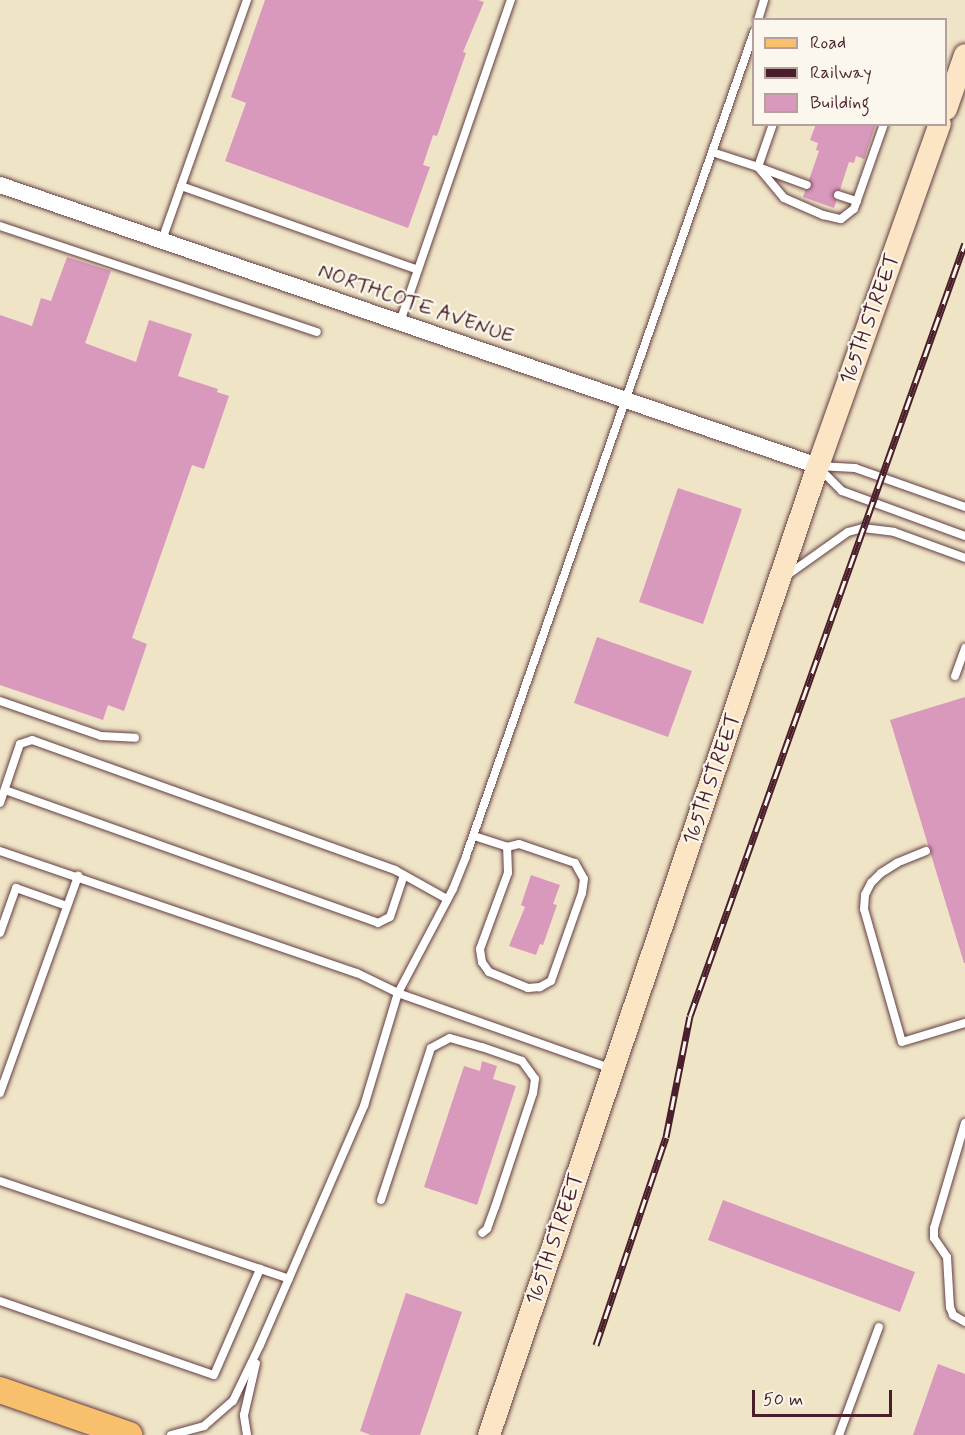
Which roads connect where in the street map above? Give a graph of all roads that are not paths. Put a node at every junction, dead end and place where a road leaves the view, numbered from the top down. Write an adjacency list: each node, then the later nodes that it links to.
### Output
1 (247, 0): 15 (lane)
2 (511, 0): 20 (lane)
3 (764, 0): 4 (lane)
4 (759, 18)
5 (752, 36): 11 (lane)
6 (965, 54): 7 (main road)
7 (947, 104)
8 (772, 126): 12 (lane)
9 (883, 126): 17 (lane)
10 (939, 126): 24 (main road, 165TH STREET)
11 (712, 152): 12 (lane); 23 (lane)
12 (758, 167): 14 (lane); 17 (lane)
13 (0, 185): 19 (street, NORTHCOTE AVENUE)
14 (807, 185)
15 (181, 186): 19 (lane); 20 (lane)
16 (838, 195): 17 (lane)
17 (857, 201)
18 (0, 226): 22 (lane)
19 (162, 240): 21 (street, NORTHCOTE AVENUE)
20 (418, 270): 21 (lane)
21 (400, 322): 23 (street, NORTHCOTE AVENUE)
22 (317, 332)
23 (625, 400): 24 (street, NORTHCOTE AVENUE); 35 (lane)
24 (818, 466): 25 (lane); 26 (lane); 28 (main road, 165TH STREET)
25 (965, 507)
26 (965, 536)
27 (965, 558): 28 (lane)
28 (779, 582): 46 (main road, 165TH STREET)
29 (965, 648): 30 (lane)
30 (955, 676)
31 (0, 701): 32 (lane)
32 (135, 738)
33 (4, 790): 34 (lane); 39 (lane); 39 (lane)
34 (0, 803)
35 (474, 836): 36 (lane); 41 (lane)
36 (507, 847): 36 (lane)
37 (0, 851): 40 (lane)
38 (926, 851): 45 (lane)
39 (404, 875): 41 (lane)
40 (78, 876): 42 (lane); 44 (lane)
41 (447, 899): 44 (lane)
42 (67, 906): 43 (lane); 47 (lane)
43 (0, 933)
44 (398, 993): 46 (lane); 53 (lane)
45 (965, 1023)
46 (613, 1069): 62 (main road, 165TH STREET)
47 (0, 1093)
48 (965, 1123): 55 (lane)
49 (0, 1181): 52 (lane)
50 (381, 1200): 51 (lane)
51 (482, 1233)
52 (260, 1269): 53 (lane); 54 (lane)
53 (289, 1279): 57 (lane)
54 (0, 1301)
55 (965, 1322)
56 (879, 1327): 63 (lane)
57 (260, 1345): 60 (lane); 61 (lane)
58 (0, 1390): 59 (main road)
59 (113, 1432)
60 (171, 1435)
61 (247, 1435)
62 (489, 1435)
63 (839, 1435)

